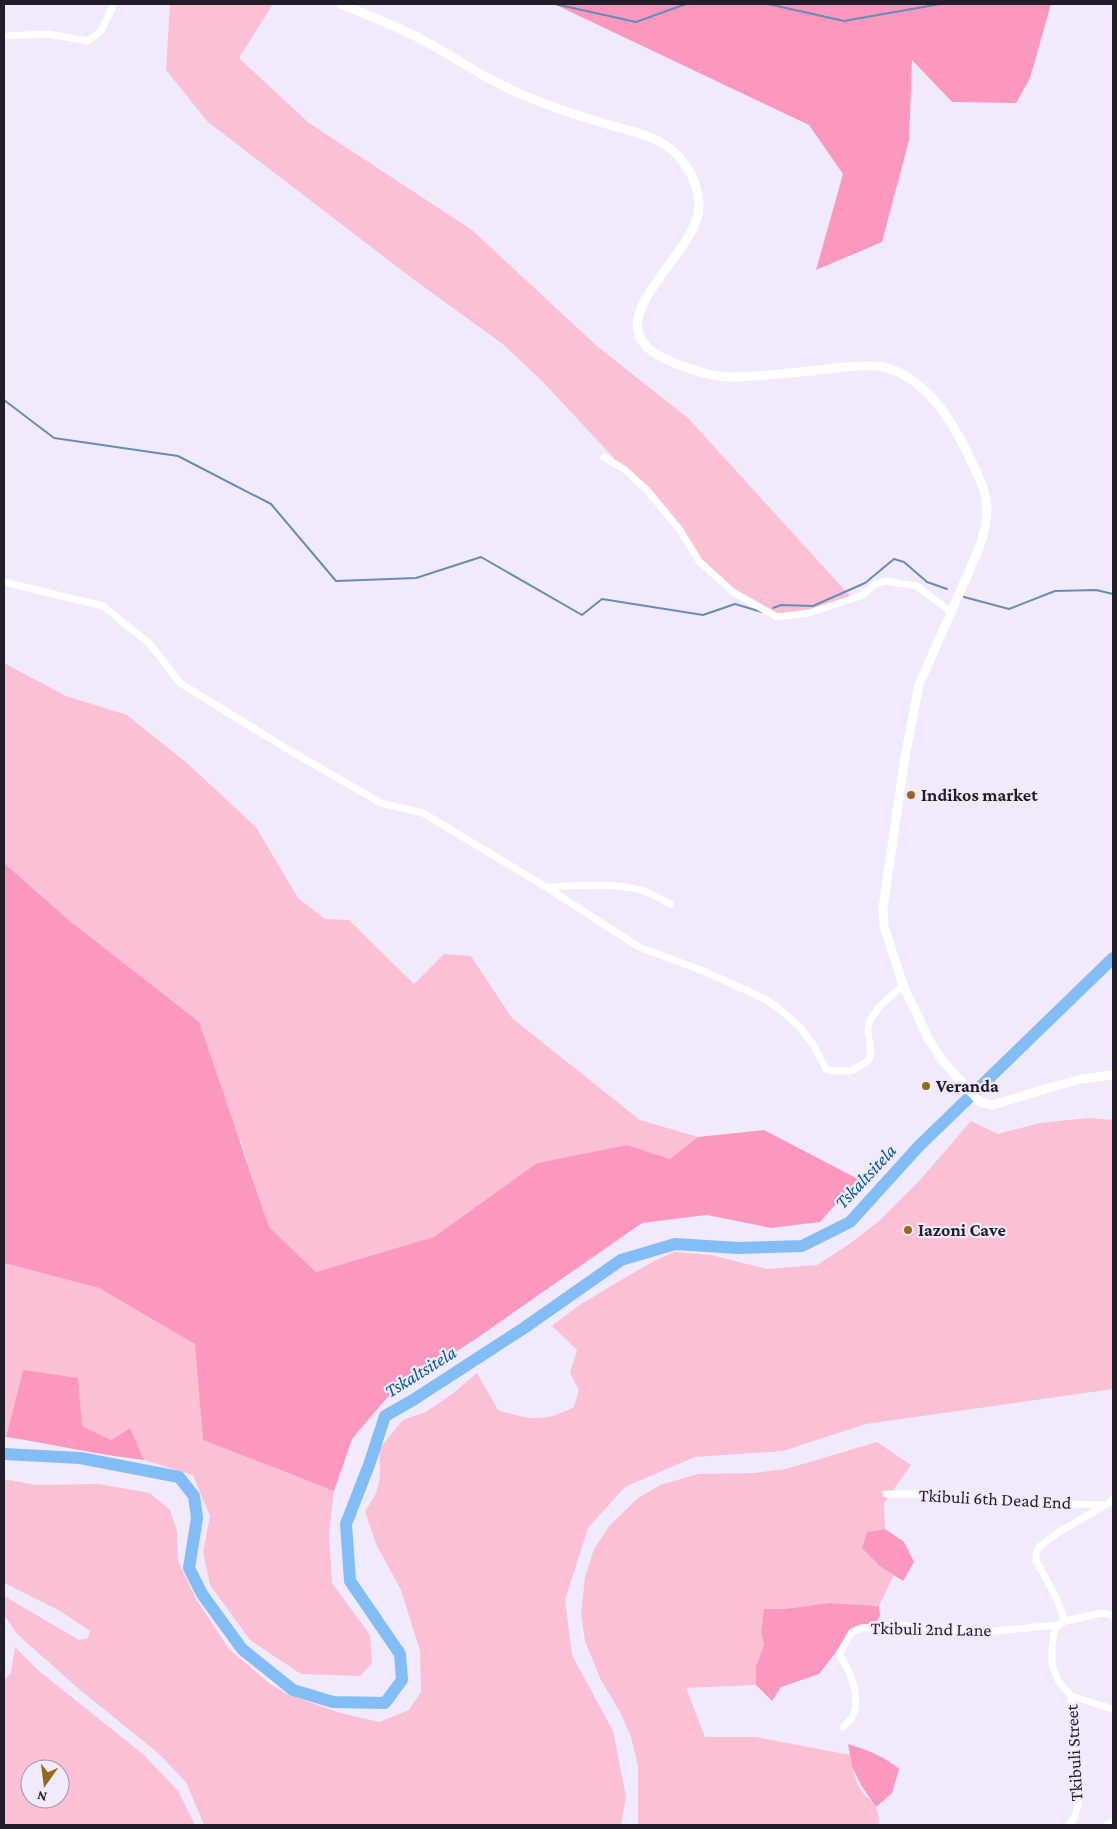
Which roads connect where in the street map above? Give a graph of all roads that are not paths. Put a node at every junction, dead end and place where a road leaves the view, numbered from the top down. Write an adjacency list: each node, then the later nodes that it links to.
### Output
1 (114, 4): 3 (street)
2 (341, 4): 6 (main road)
3 (4, 36)
4 (604, 457): 6 (street)
5 (4, 582): 7 (street)
6 (950, 612): 9 (main road)
7 (546, 887): 8 (street); 9 (street)
8 (670, 904)
9 (903, 985): 10 (main road)
10 (1113, 1075)
11 (886, 1494): 13 (street, Tkibuli 6th Dead End)
12 (1113, 1498): 13 (street)
13 (1105, 1505): 15 (street)
14 (1113, 1615): 15 (street)
15 (1065, 1621): 16 (street)
16 (1058, 1625): 17 (street, Tkibuli Street); 19 (street, Tkibuli 2nd Lane)
17 (1071, 1696): 18 (street); 21 (street, Tkibuli Street)
18 (1113, 1709)
19 (842, 1727)
20 (1113, 1822): 22 (street)
21 (1069, 1825)
22 (1107, 1825)

